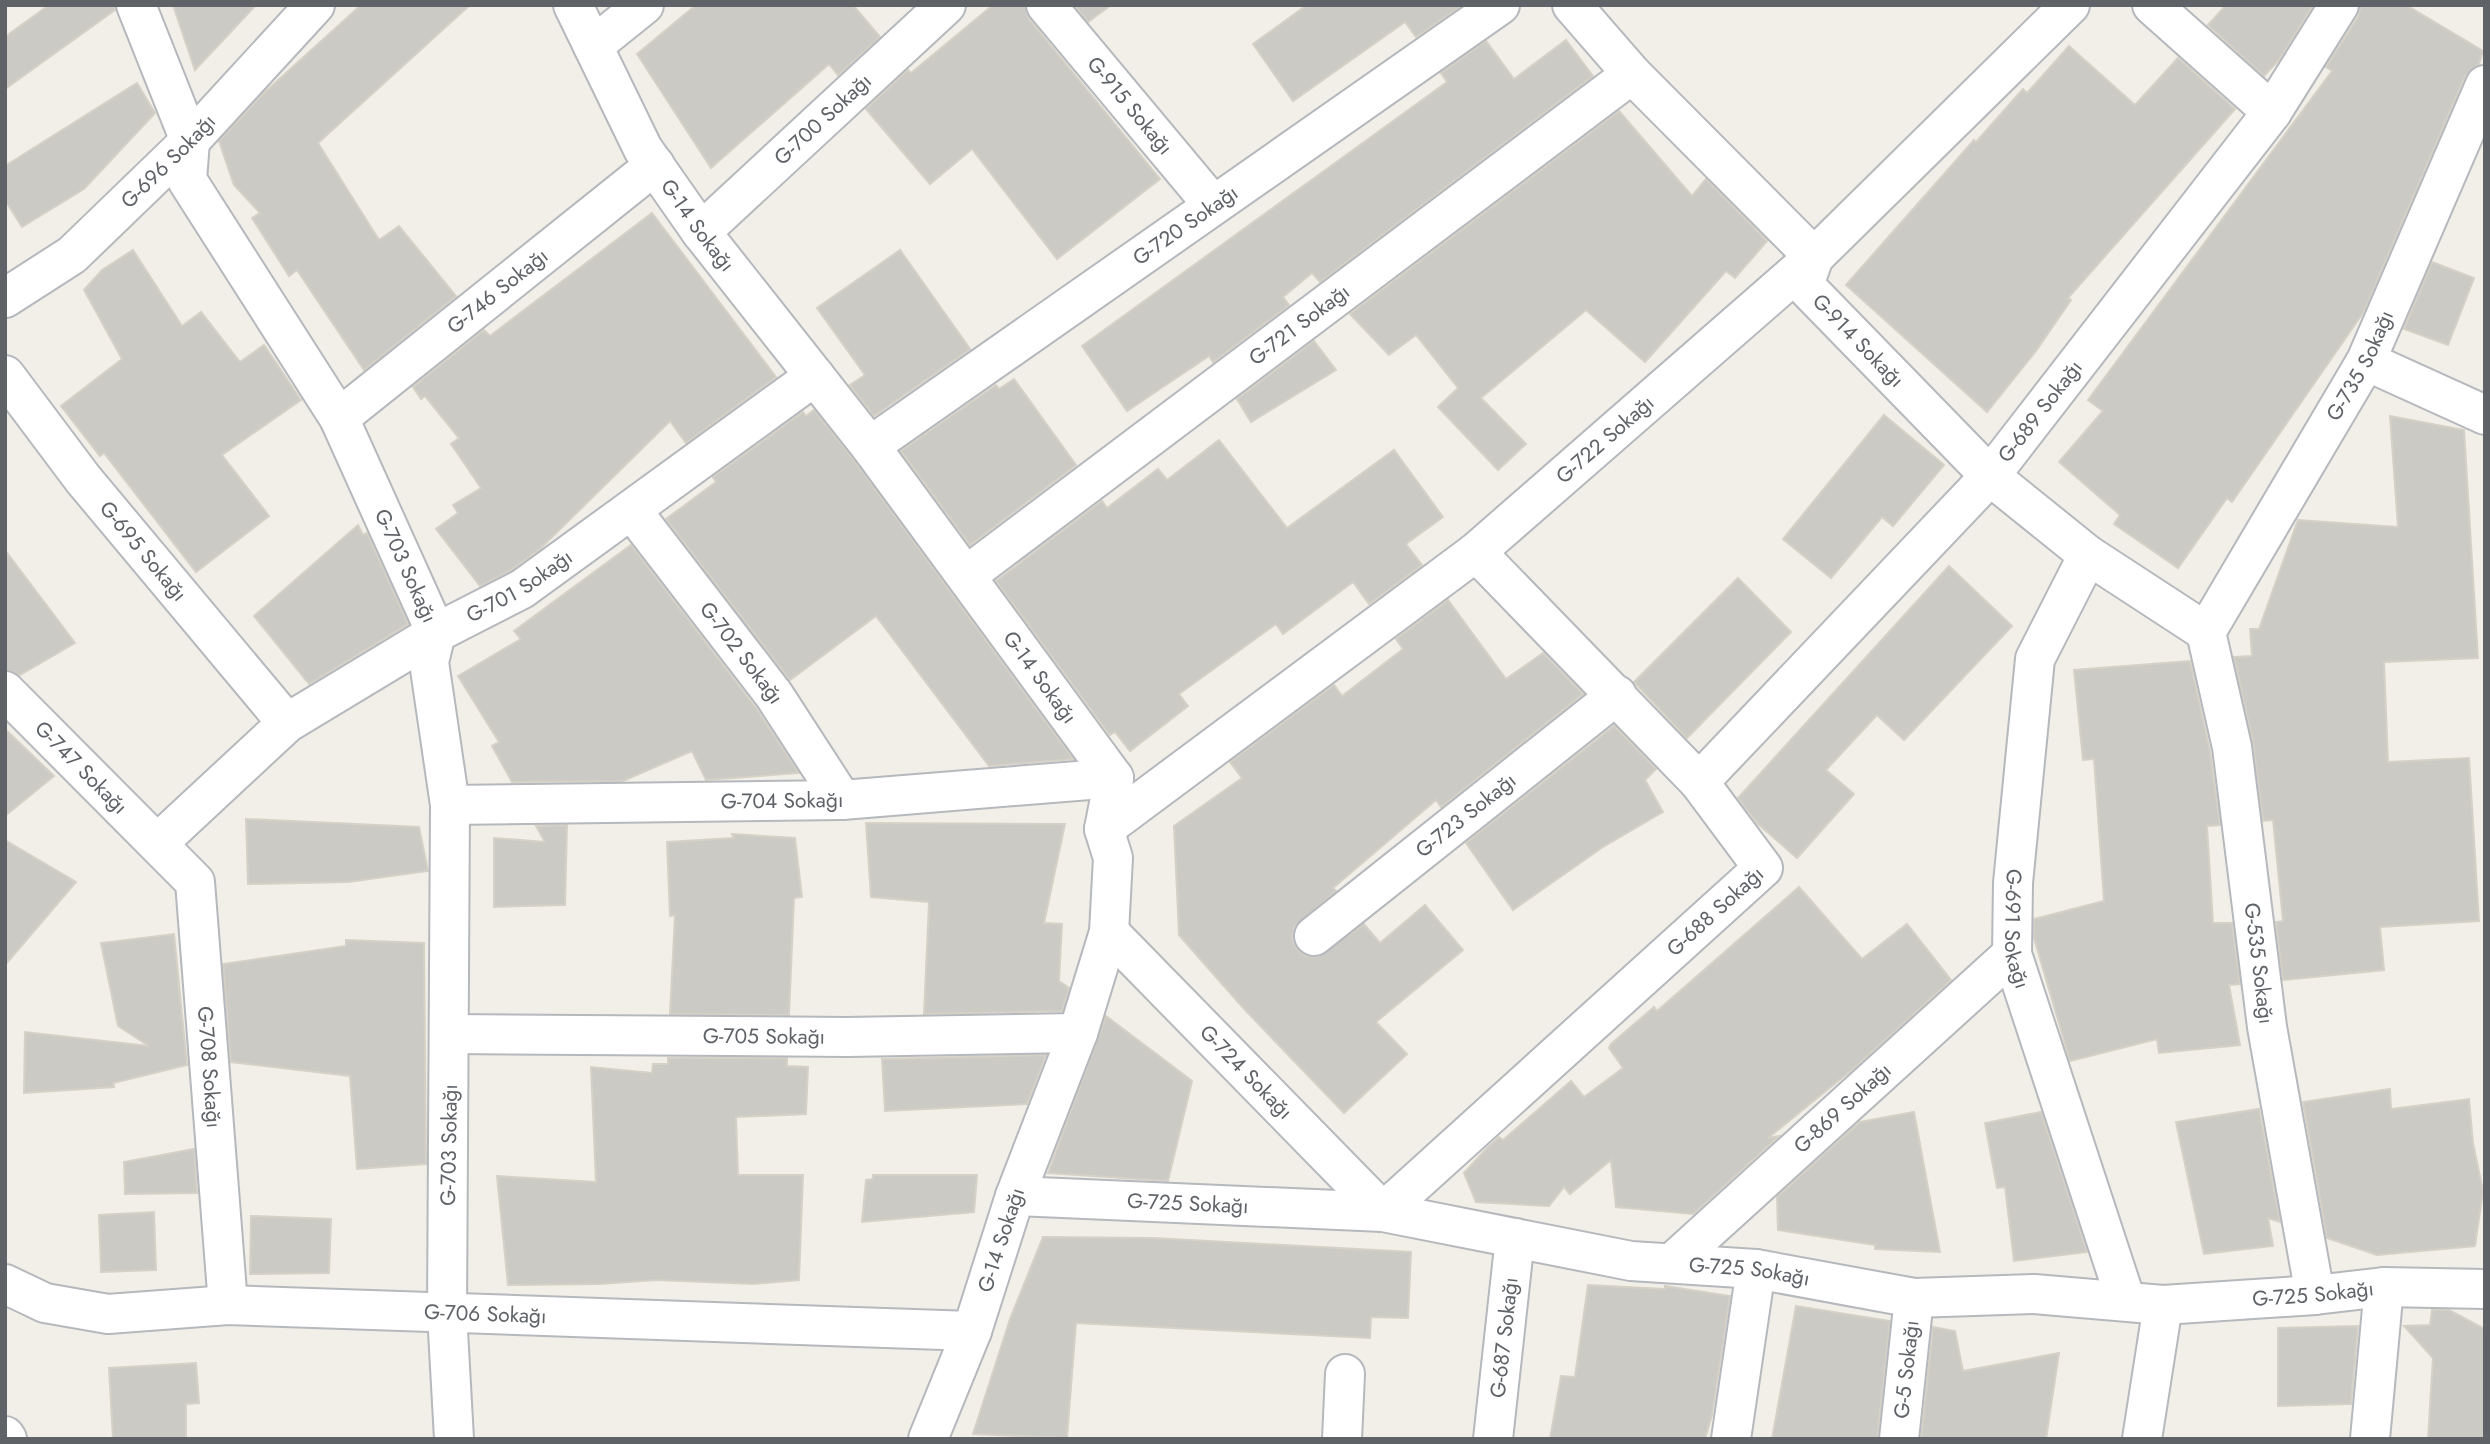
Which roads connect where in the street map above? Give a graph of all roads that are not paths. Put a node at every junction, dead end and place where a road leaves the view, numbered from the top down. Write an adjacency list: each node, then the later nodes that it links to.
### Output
1 (136, 5): 16 (street, G-703 Sokağı)
2 (315, 5): 16 (street, G-696 Sokağı)
3 (573, 5): 12 (street, G-14 Sokağı)
4 (643, 5): 12 (street)
5 (946, 5): 19 (street, G-700 Sokağı)
6 (1046, 5): 18 (street, G-915 Sokağı)
7 (1500, 5): 18 (street, G-720 Sokağı)
8 (1572, 5): 13 (street)
9 (2070, 5): 20 (street, G-722 Sokağı)
10 (2152, 5): 15 (street)
11 (2339, 5): 15 (street, G-689 Sokağı)
12 (593, 46): 17 (street, G-14 Sokağı)
13 (1632, 74): 20 (street); 32 (street, G-721 Sokağı)
14 (2485, 85): 22 (street, G-735 Sokağı)
15 (2272, 112): 28 (street, G-689 Sokağı)
16 (190, 141): 21 (street, G-696 Sokağı); 26 (street, G-703 Sokağı)
17 (655, 165): 19 (street, G-14 Sokağı); 26 (street, G-746 Sokağı)
18 (1213, 205): 27 (street, G-720 Sokağı)
19 (701, 232): 24 (street, G-14 Sokağı)
20 (1814, 257): 28 (street, G-914 Sokağı); 30 (street, G-722 Sokağı)
21 (5, 298)
22 (2366, 361): 25 (street); 33 (street, G-735 Sokağı)
23 (5, 375): 37 (street, G-695 Sokağı)
24 (815, 376): 27 (street, G-14 Sokağı); 29 (street, G-701 Sokağı)
25 (2485, 415)
26 (339, 418): 34 (street, G-703 Sokağı)
27 (870, 446): 32 (street, G-14 Sokağı)
28 (1990, 476): 31 (street, G-914 Sokağı); 39 (street, G-689 Sokağı)
29 (633, 512): 34 (street, G-701 Sokağı); 40 (street, G-702 Sokağı)
30 (1476, 552): 36 (street, G-688 Sokağı); 42 (street, G-722 Sokağı)
31 (2088, 555): 33 (street, G-914 Sokağı); 46 (street, G-691 Sokağı)
32 (967, 575): 38 (street, G-14 Sokağı)
33 (2206, 632): 57 (street, G-535 Sokağı)
34 (436, 634): 37 (street, G-701 Sokağı); 41 (street, G-703 Sokağı)
35 (5, 691): 43 (street, G-747 Sokağı)
36 (1618, 695): 39 (street, G-688 Sokağı); 45 (street, G-723 Sokağı)
37 (286, 723): 43 (street, G-701 Sokağı)
38 (1114, 778): 40 (street, G-704 Sokağı); 42 (street, G-14 Sokağı)
39 (1699, 782): 50 (street, G-688 Sokağı)
40 (842, 800): 41 (street, G-704 Sokağı)
41 (450, 805): 48 (street, G-703 Sokağı)
42 (1104, 829): 44 (street, G-14 Sokağı)
43 (158, 843): 60 (street, G-708 Sokağı)
44 (1109, 932): 47 (street, G-14 Sokağı); 50 (street, G-724 Sokağı)
45 (1314, 936)
46 (2011, 954): 52 (street, G-869 Sokağı); 59 (street, G-691 Sokağı)
47 (1078, 1033): 48 (street, G-705 Sokağı); 49 (street, G-14 Sokağı)
48 (451, 1034): 62 (street, G-703 Sokağı)
49 (1015, 1196): 50 (street, G-725 Sokağı); 63 (street, G-14 Sokağı)
50 (1383, 1212): 51 (street, G-725 Sokağı)
51 (1515, 1238): 52 (street, G-725 Sokağı); 68 (street, G-687 Sokağı)
52 (1673, 1262): 53 (street, G-725 Sokağı)
53 (1756, 1269): 58 (street, G-725 Sokağı); 69 (street)
54 (5, 1284): 60 (street, G-706 Sokağı)
55 (2384, 1287): 56 (street, G-725 Sokağı); 57 (street, G-725 Sokağı); 72 (street)
56 (2485, 1289)
57 (2315, 1296): 61 (street, G-725 Sokağı)
58 (1914, 1298): 59 (street, G-725 Sokağı); 70 (street, G-5 Sokağı)
59 (2126, 1301): 61 (street, G-725 Sokağı)
60 (228, 1305): 62 (street, G-706 Sokağı)
61 (2163, 1305): 71 (street)
62 (447, 1313): 63 (street, G-706 Sokağı); 65 (street, G-703 Sokağı)
63 (972, 1331): 66 (street, G-14 Sokağı)
64 (1345, 1374): 67 (street)
65 (454, 1439)
66 (928, 1439)
67 (1342, 1439)
68 (1493, 1439)
69 (1731, 1439)
70 (1899, 1439)
71 (2143, 1439)
72 (2370, 1439)

